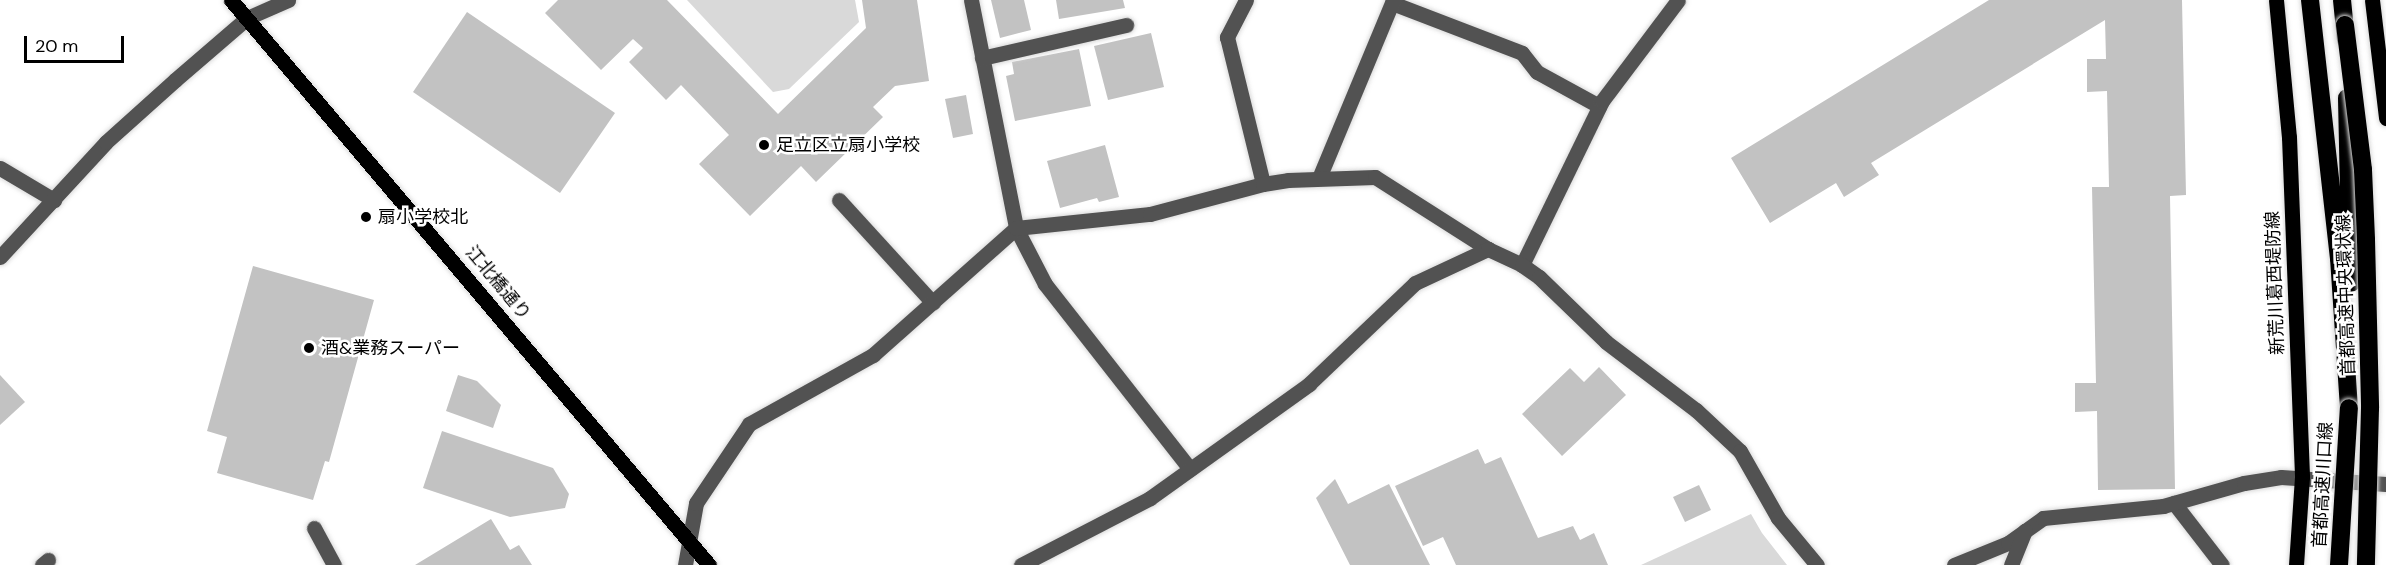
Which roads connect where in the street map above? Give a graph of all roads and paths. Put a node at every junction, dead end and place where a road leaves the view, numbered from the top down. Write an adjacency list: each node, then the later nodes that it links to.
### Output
1 (231, 0): 11 (main road, 江北橋通り)
2 (288, 0): 11 (street)
3 (971, 0): 14 (street)
4 (1246, 0): 19 (street)
5 (1678, 0): 15 (street)
6 (2276, 0): 29 (main road, 新荒川葛西堤防線)
7 (2310, 0): 27 (highway)
8 (2342, 0): 13 (highway, 首都高速中央環状線)
9 (2372, 0): 16 (main road)
10 (1392, 1): 15 (street); 18 (street)
11 (248, 18): 20 (street); 34 (main road, 江北橋通り)
12 (1126, 25): 14 (street)
13 (2345, 25): 27 (highway, 首都高速中央環状線, bridge); 45 (highway, 首都高速中央環状線, bridge)
14 (982, 58): 22 (street)
15 (1599, 106): 25 (street)
16 (2386, 118)
17 (0, 168): 20 (street)
18 (1319, 178): 19 (street); 23 (street)
19 (1263, 184): 22 (street)
20 (54, 200): 24 (street)
21 (839, 200): 26 (street)
22 (1016, 228): 26 (street); 28 (street)
23 (1488, 249): 25 (street); 28 (street)
24 (0, 257)
25 (1522, 265): 39 (street)
26 (933, 303): 34 (street)
27 (2349, 408): 44 (highway, 首都高速川口線, bridge)
28 (1190, 469): 38 (street)
29 (2302, 477): 30 (street); 31 (street); 43 (main road, 新荒川葛西堤防線)
30 (2386, 484)
31 (2174, 503): 33 (street); 42 (street)
32 (314, 528): 35 (street)
33 (2025, 531): 40 (street); 41 (street)
34 (689, 541): 36 (street); 37 (main road, 江北橋通り)
35 (334, 565)
36 (685, 565)
37 (710, 565)
38 (1021, 565)
39 (1817, 565)
40 (1954, 565)
41 (2011, 565)
42 (2222, 565)
43 (2296, 565)
44 (2339, 565)
45 (2366, 565)

